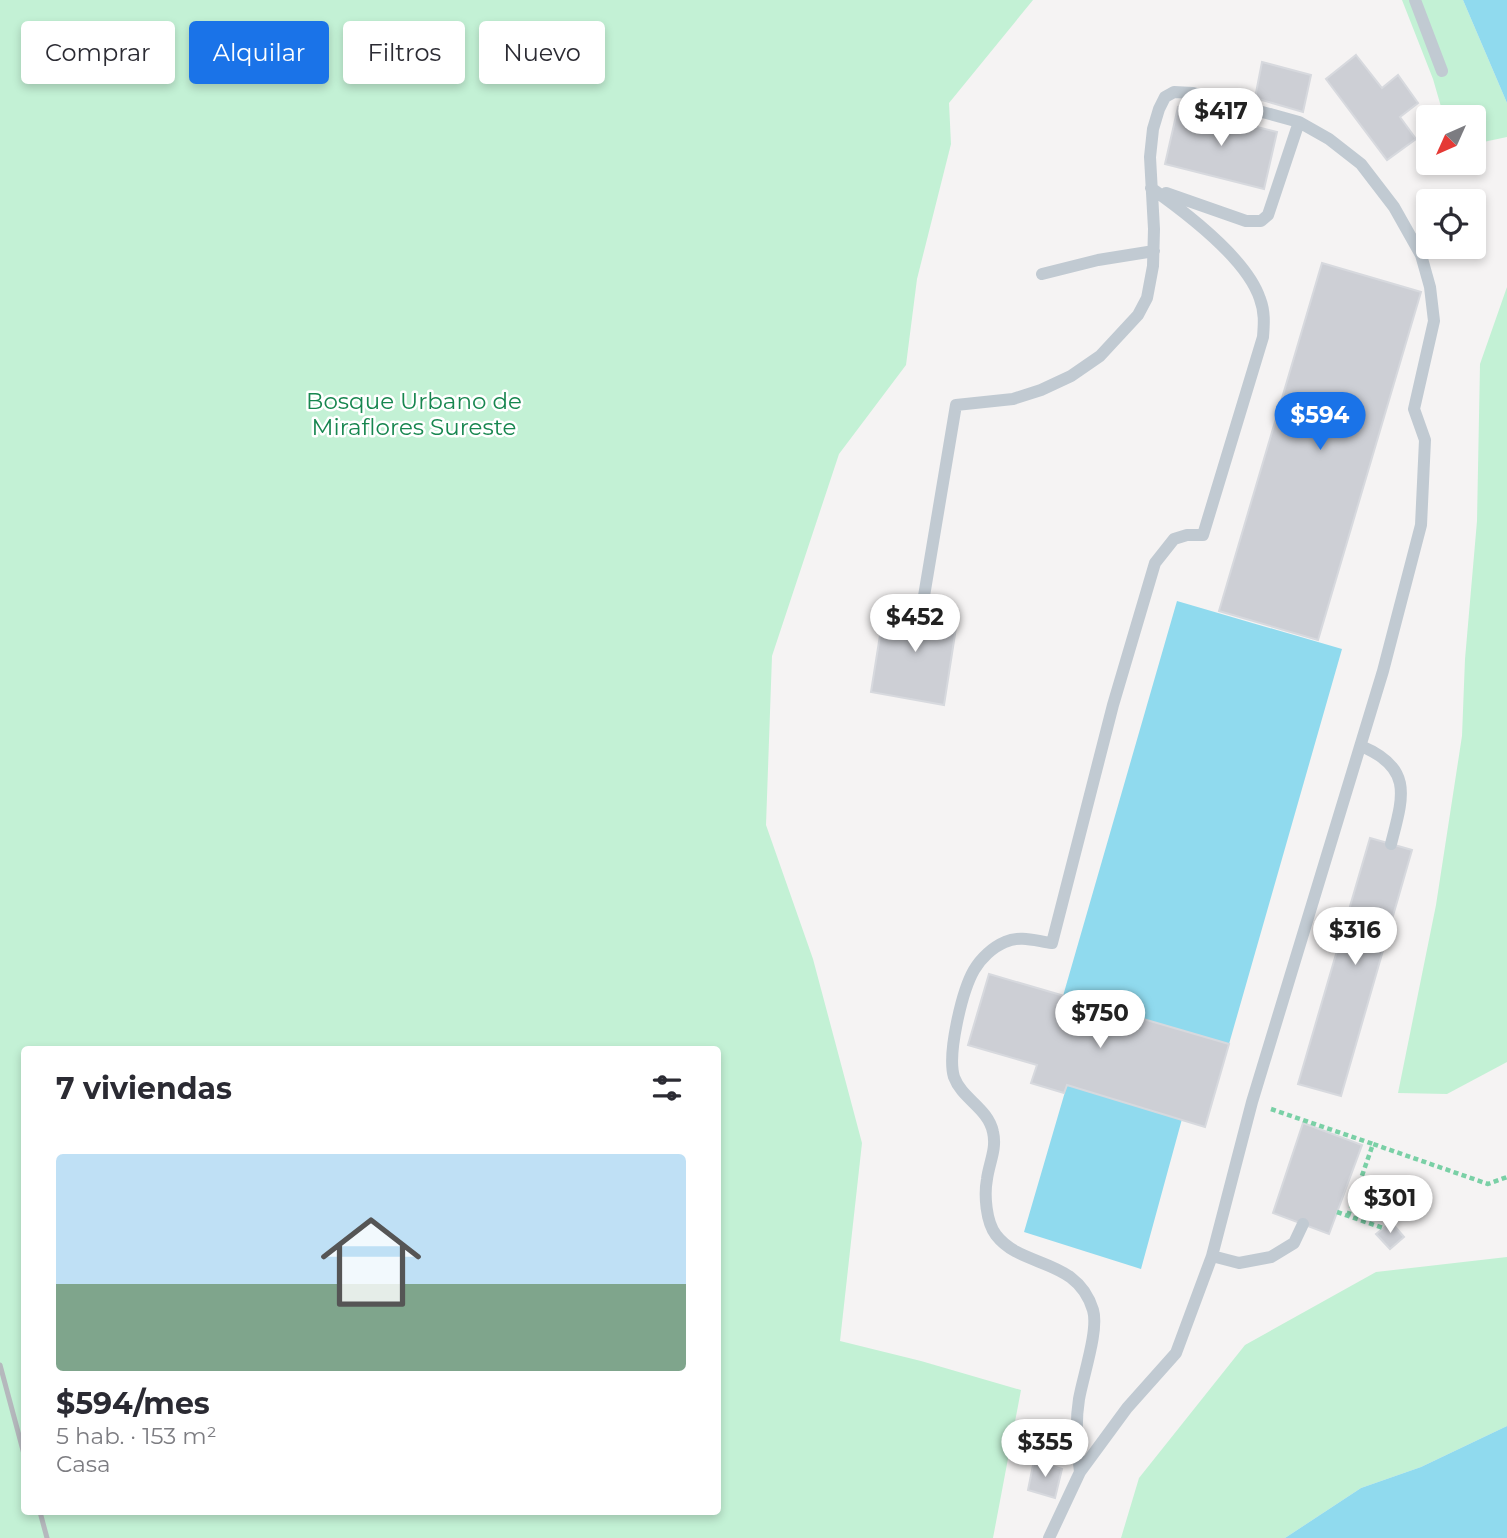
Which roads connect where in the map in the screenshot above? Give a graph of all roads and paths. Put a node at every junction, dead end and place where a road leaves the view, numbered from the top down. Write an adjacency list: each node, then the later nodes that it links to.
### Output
1 (1415, 0): 2 (lane)
2 (1442, 71)
3 (1299, 122): 4 (lane); 4 (lane); 8 (lane)
4 (1151, 188): 5 (lane); 18 (lane)
5 (1154, 251): 6 (lane); 7 (lane)
6 (1042, 274)
7 (922, 608)
8 (1361, 746): 9 (lane); 10 (lane)
9 (1391, 844)
10 (1252, 1102): 11 (path); 17 (lane)
11 (1373, 1144): 12 (path); 14 (path)
12 (1507, 1177)
13 (1337, 1212): 14 (path)
14 (1348, 1216): 16 (path)
15 (1303, 1224): 17 (lane)
16 (1383, 1228)
17 (1212, 1256): 18 (lane)
18 (1080, 1472): 19 (lane)
19 (1049, 1538)

